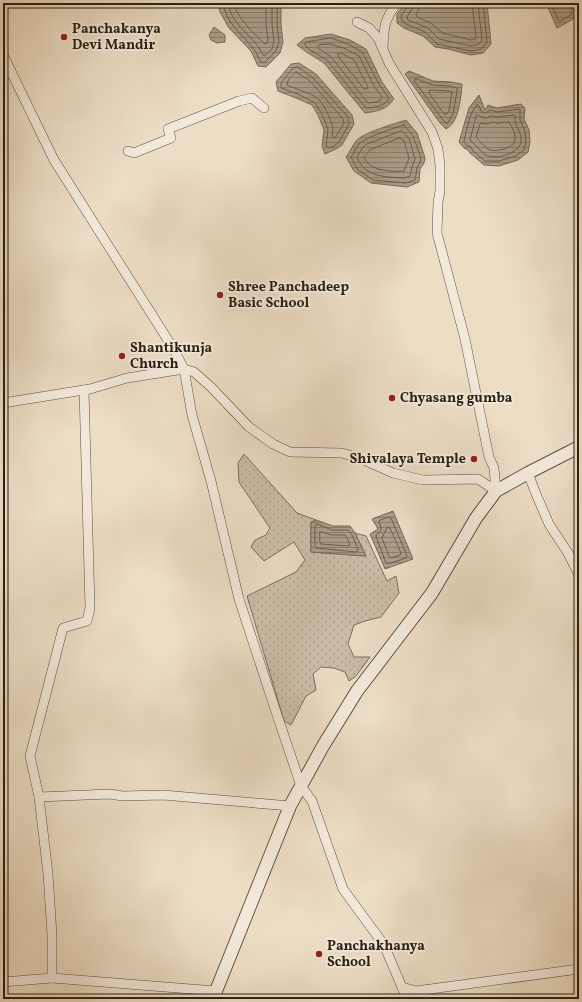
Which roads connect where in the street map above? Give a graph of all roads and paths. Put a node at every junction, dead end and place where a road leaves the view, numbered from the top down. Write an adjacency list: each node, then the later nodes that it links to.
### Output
1 (397, 3): 3 (street)
2 (357, 22): 3 (street)
3 (382, 49): 12 (street)
4 (3, 55): 7 (street)
5 (264, 108): 6 (street)
6 (128, 151)
7 (184, 368): 8 (street); 12 (street); 14 (street)
8 (84, 390): 9 (street); 15 (street)
9 (3, 403)
10 (579, 447): 11 (street)
11 (528, 473): 12 (street); 13 (street)
12 (496, 491): 14 (street)
13 (579, 575)
14 (301, 786): 16 (street); 20 (street)
15 (39, 797): 16 (street); 18 (street)
16 (290, 806): 21 (street)
17 (579, 969): 20 (street)
18 (52, 978): 19 (street); 21 (street)
19 (3, 982)
20 (402, 987): 22 (street)
21 (215, 995)
22 (408, 999)

